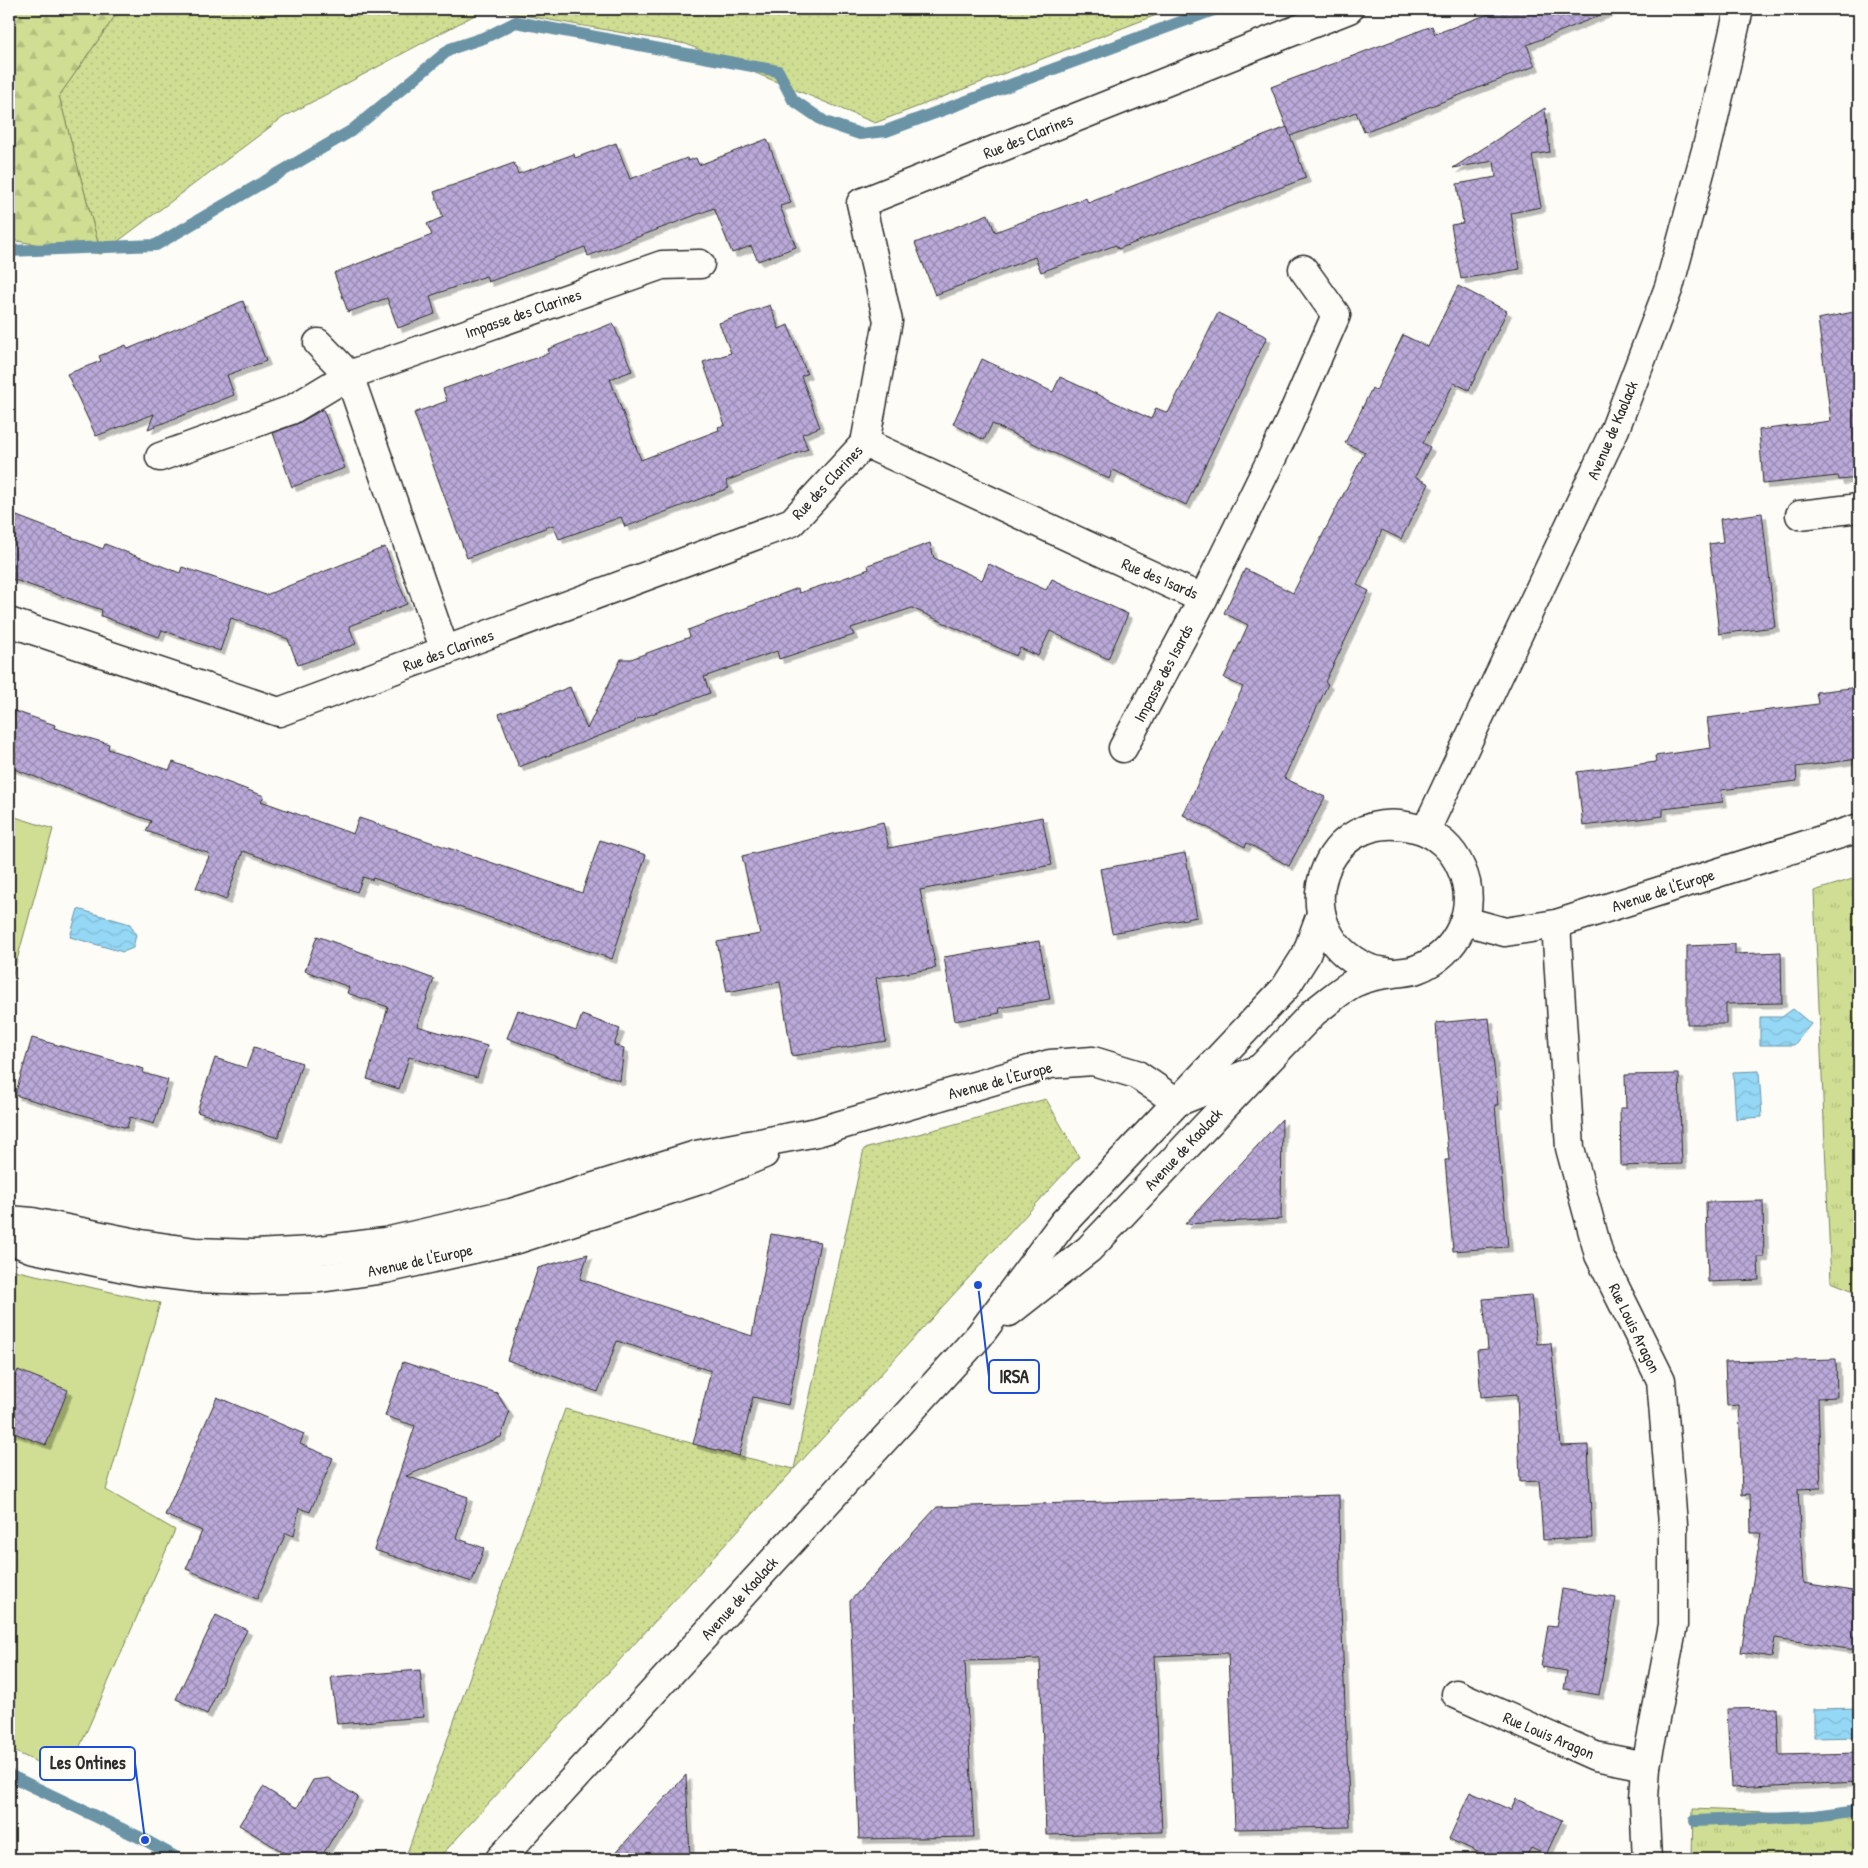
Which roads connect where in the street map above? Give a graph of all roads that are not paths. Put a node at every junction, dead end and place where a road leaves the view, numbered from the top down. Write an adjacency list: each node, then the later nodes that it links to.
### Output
1 (1349, 9): 7 (street, Rue des Clarines)
2 (1739, 9): 16 (street, Avenue de Kaolack)
3 (700, 264): 6 (street, Impasse des Clarines)
4 (1303, 269): 11 (street, Rue des Isards)
5 (318, 343): 6 (street)
6 (349, 375): 8 (street, Impasse des Clarines); 13 (street)
7 (865, 443): 11 (street, Rue des Isards); 13 (street, Rue des Clarines)
8 (160, 457)
9 (1859, 508): 10 (street)
10 (1800, 515)
11 (1203, 598): 14 (street, Impasse des Isards)
12 (9, 622): 13 (street, Rue des Clarines)
13 (445, 651)
14 (1123, 748)
15 (1859, 828): 19 (street, Avenue de l'Europe)
16 (1426, 830): 17 (street, Avenue de Kaolack); 18 (street, Avenue de Kaolack)
17 (1321, 914): 20 (street, Avenue de Kaolack); 22 (street, Avenue de Kaolack)
18 (1465, 921): 19 (street, Avenue de l'Europe); 20 (street, Avenue de Kaolack)
19 (1556, 924): 28 (street, Rue Louis Aragon)
20 (1391, 973): 21 (street, Avenue de Kaolack)
21 (1260, 1069): 22 (street); 26 (street, Avenue de Kaolack)
22 (1177, 1102): 23 (street, Avenue de l'Europe); 26 (street, Avenue de Kaolack)
23 (816, 1132): 24 (street, Avenue de l'Europe); 25 (street, Avenue de l'Europe)
24 (9, 1220)
25 (9, 1239)
26 (979, 1336): 29 (street, Avenue de Kaolack)
27 (1456, 1694): 28 (street, Rue Louis Aragon)
28 (1646, 1766): 30 (street, Rue Louis Aragon)
29 (500, 1859)
30 (1647, 1859)

